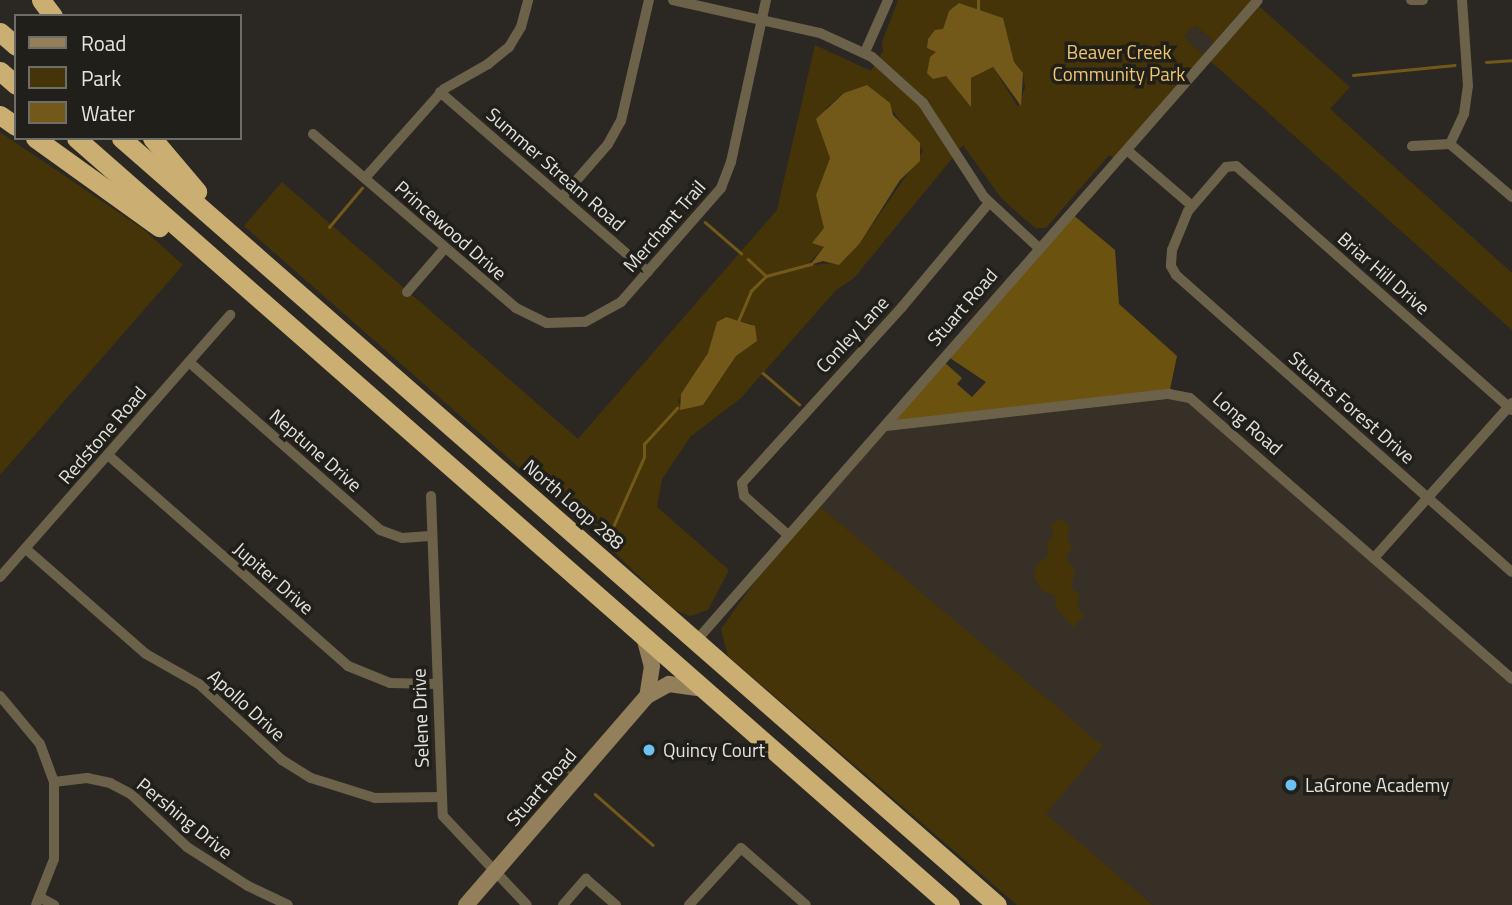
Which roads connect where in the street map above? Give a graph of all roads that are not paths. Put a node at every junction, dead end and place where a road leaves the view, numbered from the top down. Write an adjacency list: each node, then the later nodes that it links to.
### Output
1 (528, 0): 16 (street)
2 (649, 0): 26 (street)
3 (673, 0): 10 (street)
4 (766, 0): 10 (street, Merchant Trail)
5 (888, 0): 13 (street)
6 (1258, 0): 24 (street, Stuart Road)
7 (1411, 0): 8 (street)
8 (1423, 0)
9 (1462, 0): 22 (street)
10 (762, 20): 13 (street); 32 (street, Merchant Trail)
11 (0, 32): 12 (highway)
12 (14, 44)
13 (865, 52): 28 (street)
14 (0, 71): 15 (highway)
15 (14, 83)
16 (440, 92): 25 (street); 26 (street, Summer Stream Road)
17 (313, 134): 25 (street, Princewood Drive)
18 (37, 140): 38 (highway)
19 (78, 140): 38 (highway)
20 (123, 140): 33 (highway, North Loop 288)
21 (154, 140): 33 (highway)
22 (1450, 144): 23 (street); 27 (street)
23 (1412, 146)
24 (1127, 150): 29 (street); 31 (street, Stuart Road)
25 (365, 178): 30 (street, Princewood Drive)
26 (562, 197): 32 (street, Summer Stream Road)
27 (1512, 197)
28 (989, 203): 31 (street); 44 (street, Conley Lane)
29 (1191, 205): 39 (street, Briar Hill Drive); 43 (street, Stuarts Forest Drive)
30 (445, 248): 34 (street); 36 (street, Princewood Drive)
31 (1041, 249): 40 (street, Stuart Road)
32 (648, 272): 36 (street, Merchant Trail)
33 (285, 282): 51 (highway, North Loop 288)
34 (407, 292)
35 (230, 315): 37 (street, Redstone Road)
36 (579, 324)
37 (189, 362): 41 (street, Redstone Road); 45 (street, Neptune Drive)
38 (347, 376): 50 (highway)
39 (1511, 406): 43 (street)
40 (886, 426): 44 (street, Stuart Road); 47 (street, Long Road)
41 (108, 455): 46 (street, Redstone Road); 53 (street, Jupiter Drive)
42 (432, 496): 45 (street, Selene Drive)
43 (1428, 497): 47 (street); 48 (street, Stuarts Forest Drive)
44 (788, 535): 51 (street, Stuart Road)
45 (430, 536): 53 (street, Selene Drive)
46 (26, 549): 49 (street, Redstone Road); 58 (street, Apollo Drive)
47 (1374, 558): 52 (street, Long Road)
48 (1512, 572)
49 (0, 577)
50 (643, 636): 54 (highway); 56 (street)
51 (696, 641): 70 (highway, North Loop 288)
52 (1512, 679)
53 (437, 684): 58 (street, Selene Drive)
54 (703, 689): 56 (street); 69 (highway)
55 (0, 696): 57 (street)
56 (647, 696): 59 (street, Stuart Road)
57 (54, 782): 60 (street); 62 (street, Pershing Drive)
58 (440, 797): 59 (street, Selene Drive)
59 (494, 873): 63 (street, Stuart Road); 64 (street, Selene Drive)
60 (38, 901): 61 (street)
61 (54, 905)
62 (288, 905)
63 (466, 905)
64 (527, 905)
65 (562, 905): 66 (street)
66 (616, 905)
67 (689, 905): 68 (street)
68 (806, 905)
69 (950, 905)
70 (997, 905)

